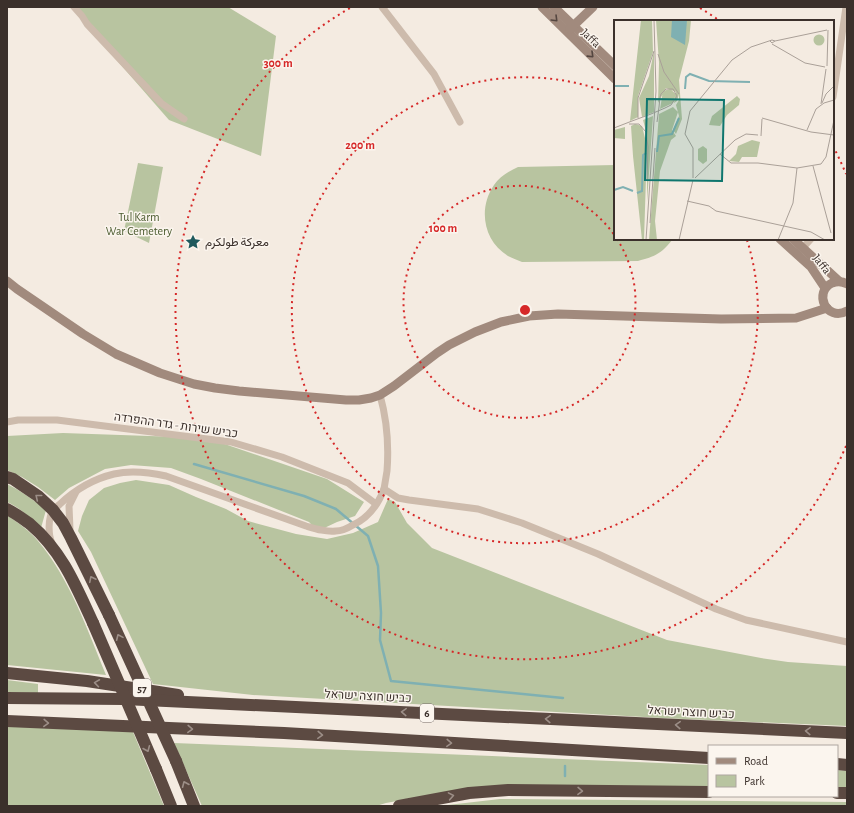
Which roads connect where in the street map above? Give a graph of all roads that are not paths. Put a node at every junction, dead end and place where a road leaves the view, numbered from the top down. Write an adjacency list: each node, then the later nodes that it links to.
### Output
1 (74, 7): 11 (street)
2 (382, 7): 12 (street)
3 (542, 7): 7 (street, one-way to 7)
4 (554, 7): 7 (street)
5 (593, 7): 7 (street)
6 (846, 7): 10 (street)
7 (570, 29): 8 (street, Jaffa); 9 (street, Jaffa, one-way to 9)
8 (614, 65)
9 (614, 78)
10 (834, 90)
11 (184, 119)
12 (460, 122)
13 (782, 240): 16 (street, Jaffa)
14 (794, 240): 16 (street, Jaffa)
15 (809, 240): 16 (street)
16 (800, 251): 18 (street, Jaffa); 19 (street, Jaffa)
17 (7, 281): 22 (street)
18 (843, 283): 19 (street)
19 (825, 288): 20 (street)
20 (826, 308): 21 (street); 22 (street)
21 (847, 310)
22 (380, 395): 25 (street)
23 (7, 422): 27 (street, כביש שירות - גדר ההפרדה)
24 (7, 477): 29 (highway, one-way to 24)
25 (384, 489): 27 (street); 32 (street)
26 (77, 490): 27 (street); 29 (street); 30 (street)
27 (376, 504)
28 (7, 509): 31 (highway)
29 (53, 510): 30 (highway); 31 (street)
30 (71, 538): 41 (highway, 57, one-way to 30, bridge)
31 (56, 552): 40 (highway, 57, one-way to 40, bridge)
32 (847, 642)
33 (7, 673): 35 (highway, one-way to 33)
34 (7, 698): 35 (highway, כביש חוצה ישראל / 6)
35 (246, 705): 37 (highway, כביש חוצה ישראל / 6, one-way to 35)
36 (7, 722): 38 (highway, one-way to 38)
37 (847, 733)
38 (708, 758)
39 (708, 792): 42 (highway, one-way to 39)
40 (171, 806)
41 (194, 806)
42 (398, 806)

